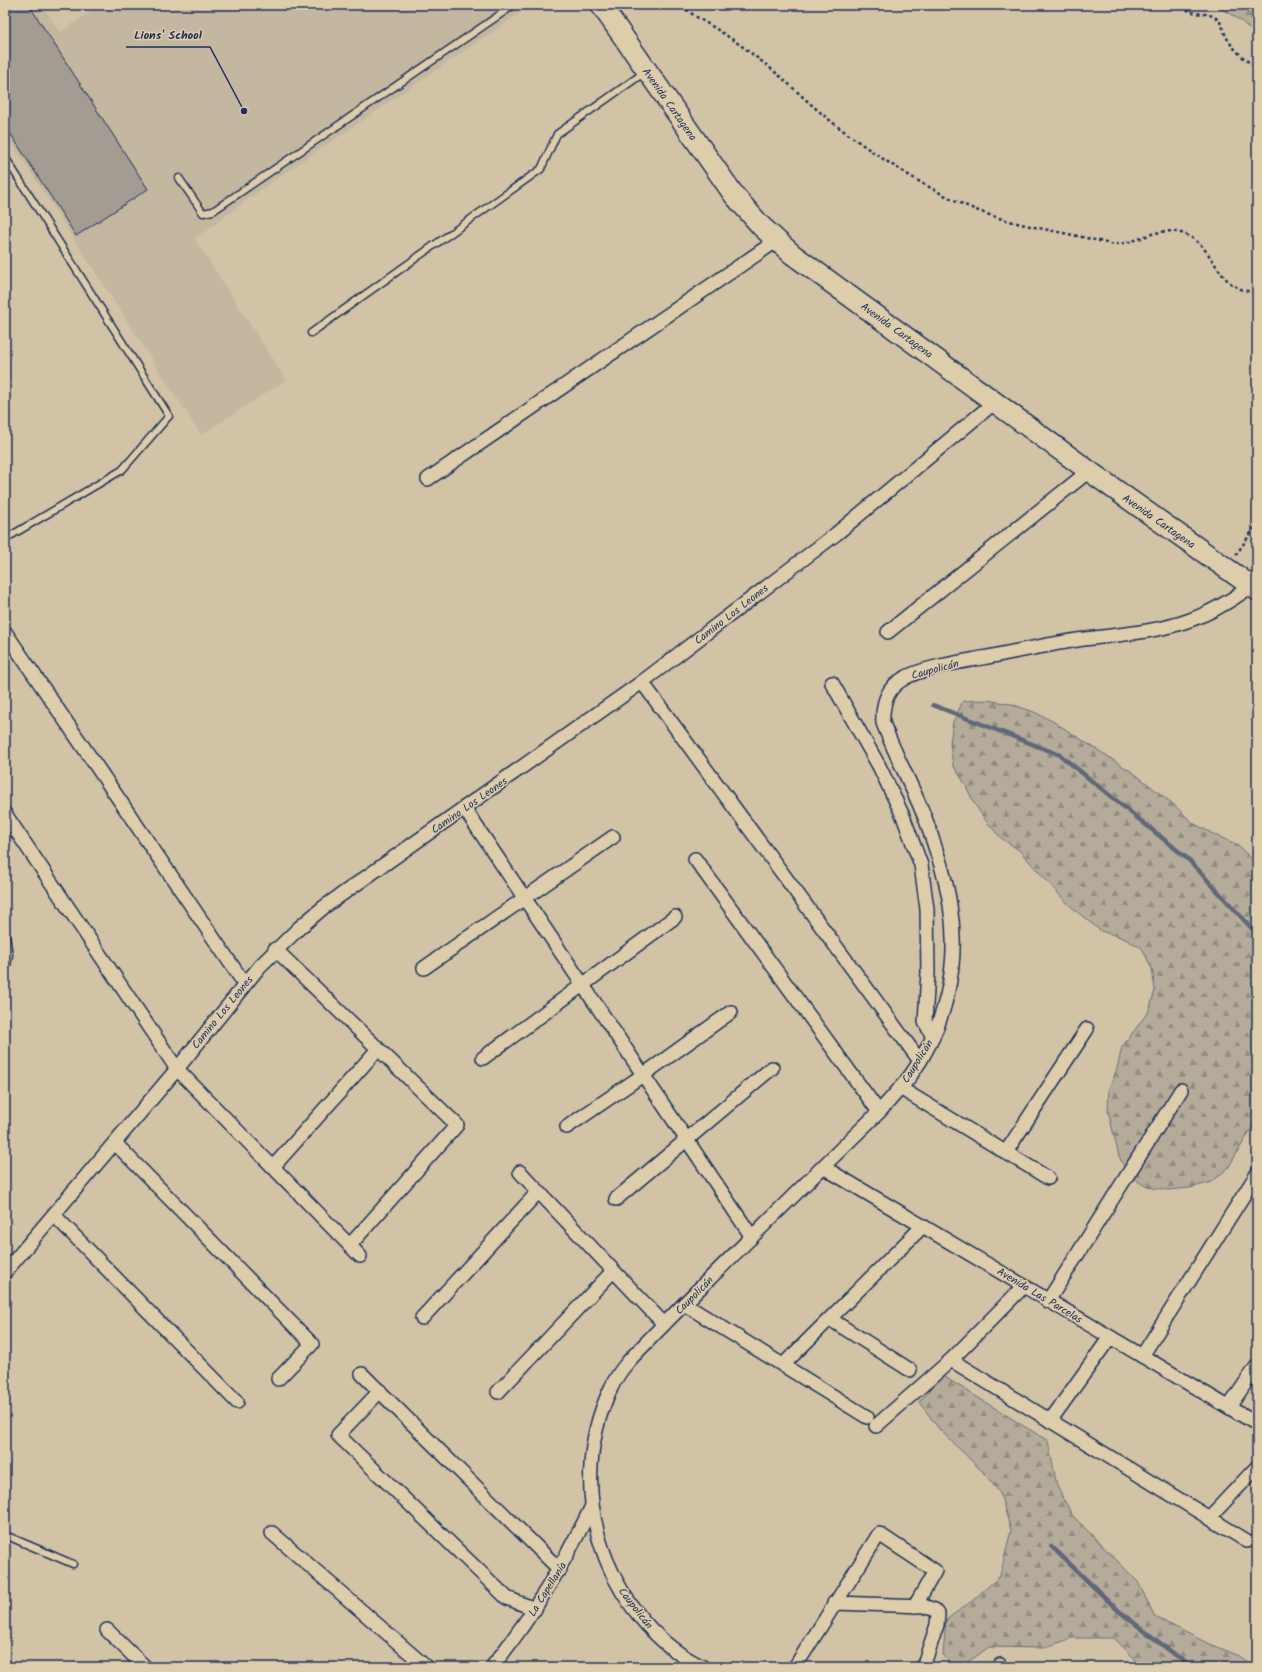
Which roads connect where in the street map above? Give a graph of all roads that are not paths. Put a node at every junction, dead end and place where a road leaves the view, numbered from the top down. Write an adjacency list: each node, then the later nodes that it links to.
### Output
1 (514, 5): 5 (lane)
2 (601, 5): 3 (main road, Avenida Cartagena)
3 (646, 71): 6 (main road, Avenida Cartagena); 7 (lane)
4 (5, 158): 11 (lane)
5 (179, 178)
6 (776, 241): 8 (main road, Avenida Cartagena); 10 (street)
7 (310, 333)
8 (995, 402): 9 (main road, Avenida Cartagena); 15 (street, Camino Los Leones)
9 (1089, 471): 12 (main road, Avenida Cartagena); 14 (street)
10 (428, 479)
11 (5, 539)
12 (1254, 588): 31 (street, Caupolicán)
13 (5, 632): 27 (street)
14 (888, 632)
15 (642, 682): 17 (street, Camino Los Leones); 34 (street)
16 (832, 683): 31 (street)
17 (464, 808): 21 (street); 24 (street, Camino Los Leones)
18 (5, 814): 36 (street)
19 (613, 837): 21 (street)
20 (695, 859): 40 (street)
21 (525, 898): 25 (street); 28 (street)
22 (674, 917): 28 (street)
23 (5, 929): 26 (lane)
24 (275, 950): 27 (street, Camino Los Leones); 32 (street)
25 (424, 968)
26 (5, 977)
27 (244, 984): 36 (street, Camino Los Leones)
28 (582, 985): 33 (street); 37 (street)
29 (731, 1012): 37 (street)
30 (1087, 1029): 44 (street)
31 (933, 1037): 34 (street, Caupolicán)
32 (378, 1049): 45 (street); 55 (street)
33 (483, 1058)
34 (920, 1061): 38 (street, Caupolicán)
35 (772, 1068): 42 (street)
36 (177, 1070): 43 (street, Camino Los Leones); 45 (street)
37 (643, 1075): 41 (street); 42 (street)
38 (900, 1088): 40 (street, Caupolicán); 44 (street)
39 (1181, 1090): 60 (street)
40 (879, 1112): 46 (street, Caupolicán)
41 (567, 1127)
42 (686, 1140): 51 (street); 54 (street)
43 (115, 1143): 52 (street, Camino Los Leones); 72 (street)
44 (1006, 1152): 49 (street)
45 (273, 1167): 55 (street)
46 (823, 1167): 53 (street, Avenida Las Parcelas); 54 (street, Caupolicán)
47 (520, 1172): 50 (street)
48 (1257, 1174): 66 (street)
49 (1048, 1178)
50 (538, 1192): 57 (street); 62 (street)
51 (616, 1199)
52 (54, 1215): 58 (street, Camino Los Leones); 75 (street)
53 (923, 1226): 59 (street, Avenida Las Parcelas); 63 (street)
54 (752, 1237): 61 (street, Caupolicán)
55 (350, 1246): 56 (street)
56 (360, 1256)
57 (613, 1271): 64 (street); 74 (street)
58 (5, 1272)
59 (1024, 1286): 60 (street, Avenida Las Parcelas); 67 (street)
60 (1048, 1300): 65 (street, Avenida Las Parcelas)
61 (684, 1304): 64 (street, Caupolicán); 68 (street)
62 (422, 1318)
63 (830, 1319): 68 (street); 70 (street)
64 (664, 1324): 80 (street, Caupolicán)
65 (1110, 1337): 66 (street, Avenida Las Parcelas); 77 (street)
66 (1142, 1356): 76 (street, Avenida Las Parcelas)
67 (950, 1360): 68 (street); 77 (street)
68 (783, 1365)
69 (1257, 1366): 76 (street)
70 (910, 1370)
71 (362, 1374): 73 (street)
72 (278, 1379)
73 (380, 1391): 86 (street); 89 (street)
74 (498, 1392)
75 (237, 1402)
76 (1229, 1407): 78 (street, Avenida Las Parcelas)
77 (1050, 1421): 81 (street)
78 (1257, 1424)
79 (1257, 1467): 81 (street)
80 (592, 1506): 86 (street, La Capellanía); 94 (street, Caupolicán)
81 (1209, 1518): 84 (street)
82 (272, 1533): 92 (street)
83 (5, 1535): 85 (lane)
84 (1247, 1541)
85 (73, 1564)
86 (560, 1570): 89 (street, La Capellanía)
87 (834, 1603): 88 (street); 88 (street); 95 (street)
88 (915, 1606): 96 (street)
89 (535, 1609): 93 (street, La Capellanía)
90 (107, 1630): 91 (street)
91 (145, 1667)
92 (426, 1667)
93 (492, 1667)
94 (703, 1667)
95 (794, 1667)
96 (923, 1667)

